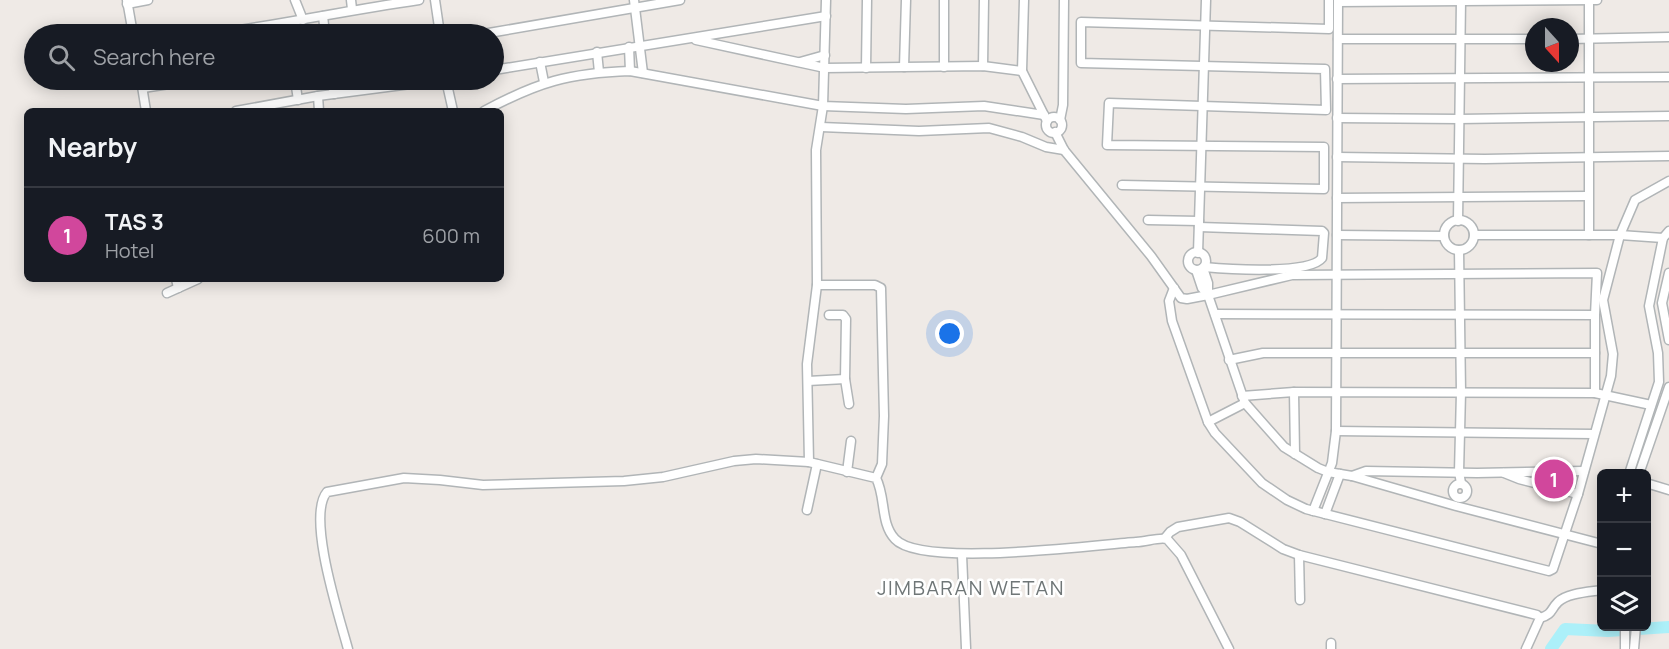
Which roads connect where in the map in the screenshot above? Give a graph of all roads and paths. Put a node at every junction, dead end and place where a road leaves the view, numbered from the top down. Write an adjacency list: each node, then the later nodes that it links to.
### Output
1 (148, 0): 18 (street)
2 (295, 0): 23 (street)
3 (419, 0): 20 (street)
4 (435, 0): 27 (street)
5 (680, 0): 19 (street)
6 (826, 0): 22 (street)
7 (867, 0): 49 (street)
8 (906, 0): 45 (street)
9 (944, 0): 46 (street)
10 (984, 0): 43 (street)
11 (1024, 0): 51 (street)
12 (1064, 0): 79 (street)
13 (1206, 0): 28 (street)
14 (1589, 0): 15 (street); 17 (street); 32 (street)
15 (1598, 0)
16 (1335, 1): 17 (street); 28 (street); 34 (street)
17 (1461, 1): 36 (street)
18 (127, 2): 24 (street)
19 (635, 4): 29 (street); 37 (street)
20 (351, 5): 21 (street)
21 (322, 16): 23 (street); 26 (street)
22 (826, 16): 33 (street); 40 (street)
23 (303, 20): 25 (street)
24 (132, 24)
25 (285, 24)
26 (323, 24)
27 (439, 24)
28 (1205, 26): 44 (street); 44 (street)
29 (504, 30)
30 (1669, 37): 32 (street)
31 (1579, 38): 32 (street)
32 (1588, 38): 54 (street)
33 (689, 39): 37 (street); 42 (street)
34 (1338, 39): 36 (street); 57 (street)
35 (1525, 39): 36 (street)
36 (1460, 40): 56 (street)
37 (641, 46): 38 (street); 53 (street)
38 (628, 47): 39 (street); 50 (street)
39 (597, 52): 41 (street); 52 (street)
40 (825, 55): 42 (street); 48 (street)
41 (540, 62): 47 (street); 58 (street)
42 (799, 62): 48 (street)
43 (983, 66): 46 (street); 51 (street)
44 (1203, 66): 68 (street); 68 (street)
45 (904, 67): 46 (street); 49 (street)
46 (944, 67)
47 (504, 68)
48 (825, 68): 49 (street); 67 (street)
49 (866, 68)
50 (630, 71): 52 (street); 53 (street)
51 (1022, 71): 76 (street)
52 (599, 72): 58 (street)
53 (643, 73): 67 (street)
54 (1589, 76): 55 (street); 56 (street); 75 (street)
55 (1669, 76)
56 (1460, 78): 57 (street); 78 (street)
57 (1338, 79): 77 (street)
58 (544, 82): 73 (street)
59 (143, 90): 69 (street)
60 (296, 90): 66 (street)
61 (333, 90): 64 (street)
62 (365, 90): 64 (street)
63 (448, 90): 72 (street)
64 (334, 94): 65 (street)
65 (318, 96): 66 (street); 71 (street)
66 (298, 100): 70 (street)
67 (823, 106): 76 (street); 80 (street)
68 (1202, 106): 82 (street); 82 (street)
69 (146, 108)
70 (253, 108)
71 (319, 108)
72 (452, 108)
73 (489, 108)
74 (1669, 116): 75 (street)
75 (1588, 117): 78 (street); 84 (street)
76 (1045, 118): 79 (street); 81 (street)
77 (1337, 118): 78 (street); 86 (street)
78 (1459, 119): 87 (street)
79 (1060, 120): 81 (street)
80 (820, 130): 83 (street); 112 (street)
81 (1055, 132): 83 (street)
82 (1201, 145): 90 (street); 90 (street)
83 (1064, 150): 113 (street)
84 (1589, 156): 85 (street); 87 (street); 91 (street)
85 (1669, 156)
86 (1337, 157): 87 (street); 93 (street)
87 (1459, 158): 92 (street)
88 (1669, 181): 101 (street)
89 (1122, 184): 90 (street)
90 (1200, 188): 96 (street)
91 (1588, 196): 92 (street); 100 (street)
92 (1458, 197): 93 (street); 95 (street)
93 (1337, 198): 98 (street)
94 (1148, 220): 96 (street)
95 (1458, 221): 99 (street); 102 (street)
96 (1199, 224): 104 (street); 105 (street)
97 (1666, 234): 101 (street); 136 (street)
98 (1337, 235): 102 (street); 108 (street)
99 (1474, 235): 100 (street); 103 (street)
100 (1589, 235): 101 (street)
101 (1620, 235): 109 (street)
102 (1444, 236): 103 (street)
103 (1459, 250): 110 (street)
104 (1198, 253): 105 (street); 105 (street)
105 (1201, 268): 115 (street)
106 (1597, 273): 109 (street); 110 (street); 120 (street)
107 (1669, 273): 121 (street)
108 (1337, 274): 110 (street); 115 (street); 117 (street)
109 (1609, 274): 133 (street)
110 (1459, 275): 119 (street)
111 (177, 284): 114 (street)
112 (817, 285): 127 (street); 153 (street)
113 (1174, 288): 115 (street); 137 (street)
114 (166, 293)
115 (1208, 295): 116 (street)
116 (1215, 314): 117 (street); 125 (street)
117 (1337, 314): 119 (street); 122 (street)
118 (829, 315): 126 (street)
119 (1461, 315): 120 (street); 123 (street)
120 (1595, 315): 124 (street)
121 (1669, 340)
122 (1337, 353): 123 (street); 125 (street); 130 (street)
123 (1460, 353): 124 (street); 131 (street)
124 (1595, 353): 132 (street)
125 (1229, 360): 134 (street)
126 (845, 379): 127 (street); 135 (street)
127 (808, 381): 143 (street)
128 (1669, 387): 145 (street)
129 (1294, 392): 130 (street); 134 (street); 142 (street)
130 (1337, 392): 131 (street); 138 (street)
131 (1461, 392): 132 (street); 139 (street)
132 (1595, 393): 133 (street)
133 (1606, 394): 136 (street); 140 (street)
134 (1243, 399): 137 (street); 142 (street)
135 (849, 404)
136 (1651, 405): 144 (street)
137 (1208, 422): 159 (street)
138 (1336, 431): 139 (street); 148 (street)
139 (1461, 433): 140 (street); 149 (street)
140 (1594, 434): 146 (street)
141 (851, 441): 147 (street)
142 (1295, 454): 148 (street)
143 (813, 463): 147 (street); 158 (street); 173 (street)
144 (1631, 469)
145 (1641, 469)
146 (1584, 471): 150 (street); 156 (street)
147 (847, 472): 153 (street)
148 (1328, 472): 151 (street); 159 (street)
149 (1459, 472): 150 (street); 152 (street); 157 (street)
150 (1503, 472): 156 (street)
151 (1340, 474): 152 (street); 160 (street)
152 (1352, 476): 157 (street)
153 (876, 478): 164 (street)
154 (1651, 484): 155 (street)
155 (1669, 490)
156 (1578, 494): 161 (street)
157 (1458, 502): 161 (street)
158 (807, 510)
159 (1313, 511): 160 (street)
160 (1325, 514): 161 (street)
161 (1564, 533): 163 (street)
162 (1165, 538): 164 (street); 165 (street); 174 (street)
163 (1597, 543)
164 (962, 555): 172 (street)
165 (1299, 555): 167 (street); 168 (street)
166 (1597, 591): 168 (street)
167 (1300, 600)
168 (1543, 617): 175 (street)
169 (1627, 631): 171 (street)
170 (1634, 631): 171 (street)
171 (1630, 639): 176 (street); 177 (street)
172 (966, 648)
173 (348, 649)
174 (1229, 649)
175 (1526, 649)
176 (1625, 649)
177 (1634, 649)

